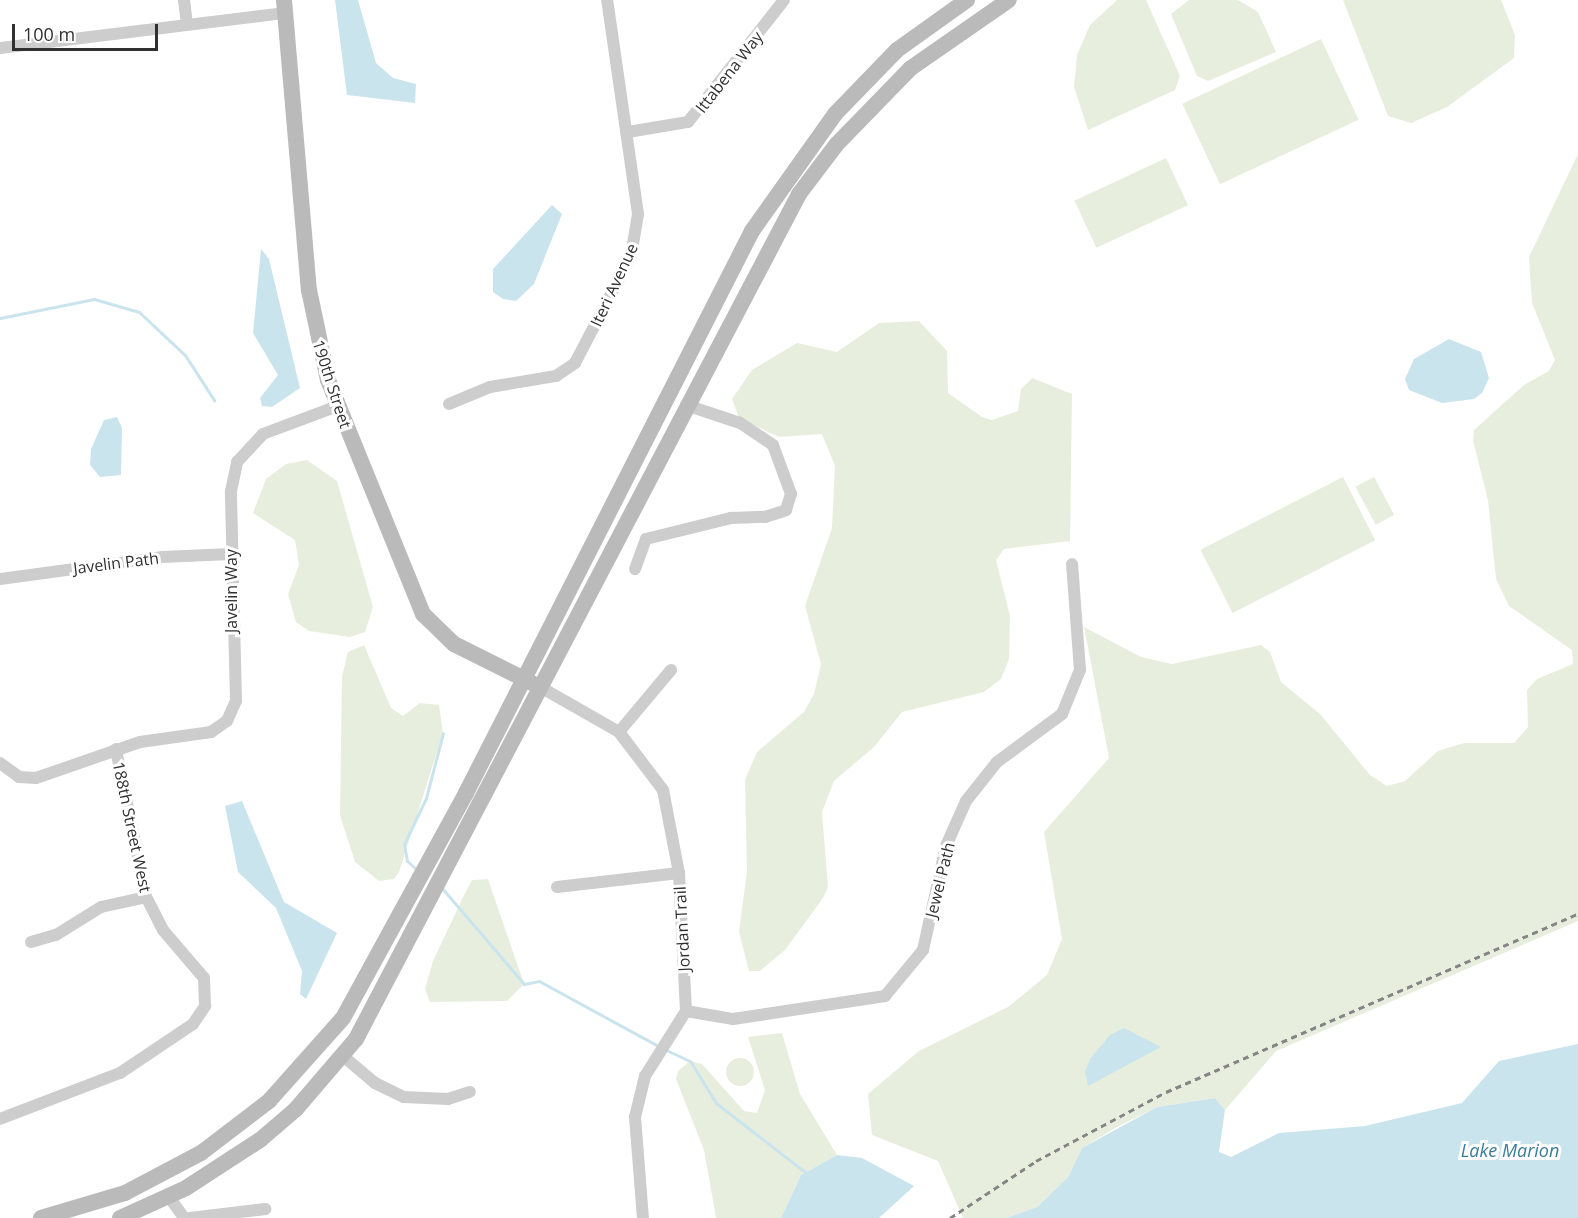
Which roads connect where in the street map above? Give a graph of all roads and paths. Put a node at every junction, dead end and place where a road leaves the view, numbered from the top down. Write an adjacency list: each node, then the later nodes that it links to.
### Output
1 (184, 0): 7 (street)
2 (607, 0): 9 (street, Iteri Avenue)
3 (784, 0): 9 (street, Ittabena Way)
4 (967, 0): 18 (main road)
5 (1009, 0): 11 (main road)
6 (285, 7): 7 (street); 12 (main road, 190th Street)
7 (187, 23): 8 (street)
8 (0, 48)
9 (628, 132): 10 (street, Iteri Avenue)
10 (449, 404)
11 (686, 405): 15 (street); 19 (main road)
12 (338, 406): 13 (street, Javelin Way); 18 (main road, 190th Street)
13 (231, 554): 16 (street, Javelin Path); 21 (street, Javelin Way)
14 (1072, 564): 27 (street, Jewel Path)
15 (635, 569)
16 (0, 578)
17 (671, 670): 20 (street)
18 (523, 679): 19 (main road, 190th Street); 33 (main road)
19 (542, 688): 20 (street, Jordan Trail); 28 (main road)
20 (619, 732): 23 (street, Jordan Trail)
21 (116, 749): 22 (street, Javelin Way); 25 (street, 188th Street West)
22 (0, 763)
23 (679, 873): 24 (street); 27 (street, Jordan Trail)
24 (557, 887)
25 (146, 897): 26 (street); 30 (street, 188th Street West)
26 (31, 942)
27 (686, 1011): 37 (street)
28 (343, 1056): 29 (street); 31 (main road)
29 (470, 1092)
30 (0, 1119)
31 (169, 1197): 34 (main road); 35 (street)
32 (265, 1209): 36 (street)
33 (41, 1218)
34 (120, 1218)
35 (184, 1218)
36 (190, 1218)
37 (643, 1218)

